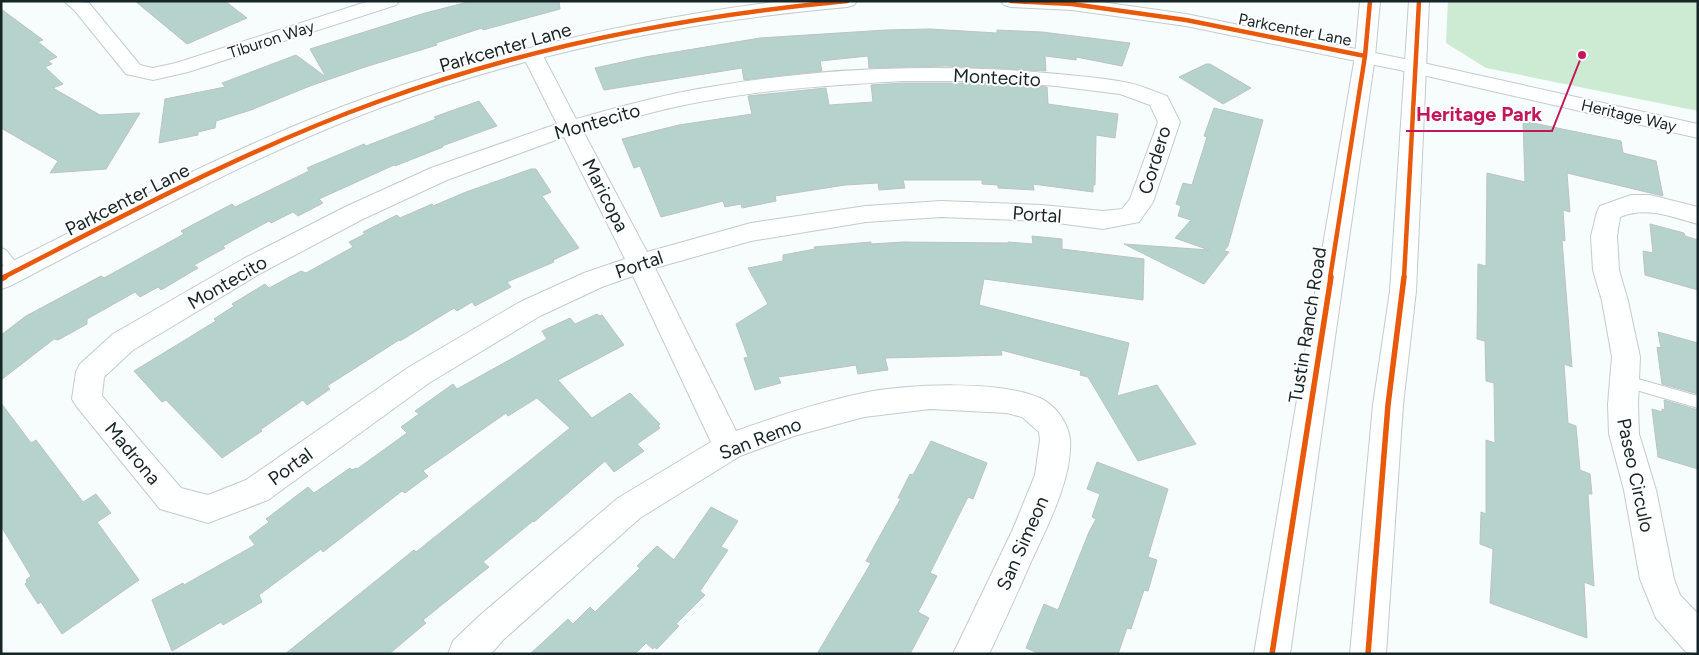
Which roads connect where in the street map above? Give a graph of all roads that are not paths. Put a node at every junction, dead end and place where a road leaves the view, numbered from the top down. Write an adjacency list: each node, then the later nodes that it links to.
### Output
1 (74, 1): 2 (street, Tiburon Way)
2 (389, 1)
3 (846, 1): 7 (street, Parkcenter Lane)
4 (1011, 1): 9 (street, Parkcenter Lane)
5 (1370, 1): 9 (street, Tustin Ranch Road)
6 (1419, 1): 10 (street)
7 (787, 3): 8 (street, Parkcenter Lane)
8 (532, 54): 12 (street, Maricopa); 18 (street, Parkcenter Lane)
9 (1365, 56): 10 (street, Parkcenter Lane); 28 (street, Tustin Ranch Road)
10 (1414, 67): 13 (street, Heritage Way); 29 (street)
11 (1159, 101): 12 (street, Montecito); 14 (street, Cordero)
12 (571, 128): 17 (street, Maricopa); 19 (street, Montecito)
13 (1698, 131)
14 (1130, 216): 17 (street, Portal)
15 (1698, 216): 20 (street, Paseo Circulo)
16 (1, 253): 18 (lane)
17 (640, 263): 23 (street, Maricopa); 24 (street, Portal)
18 (9, 276)
19 (90, 372): 24 (street, Madrona)
20 (1624, 381): 21 (lane); 25 (street, Paseo Circulo)
21 (1698, 402)
22 (1052, 428): 23 (street, San Remo); 27 (street, San Simeon)
23 (729, 447): 26 (street, San Remo)
24 (208, 509)
25 (1698, 640)
26 (466, 654)
27 (971, 654)
28 (1273, 654)
29 (1368, 654)

